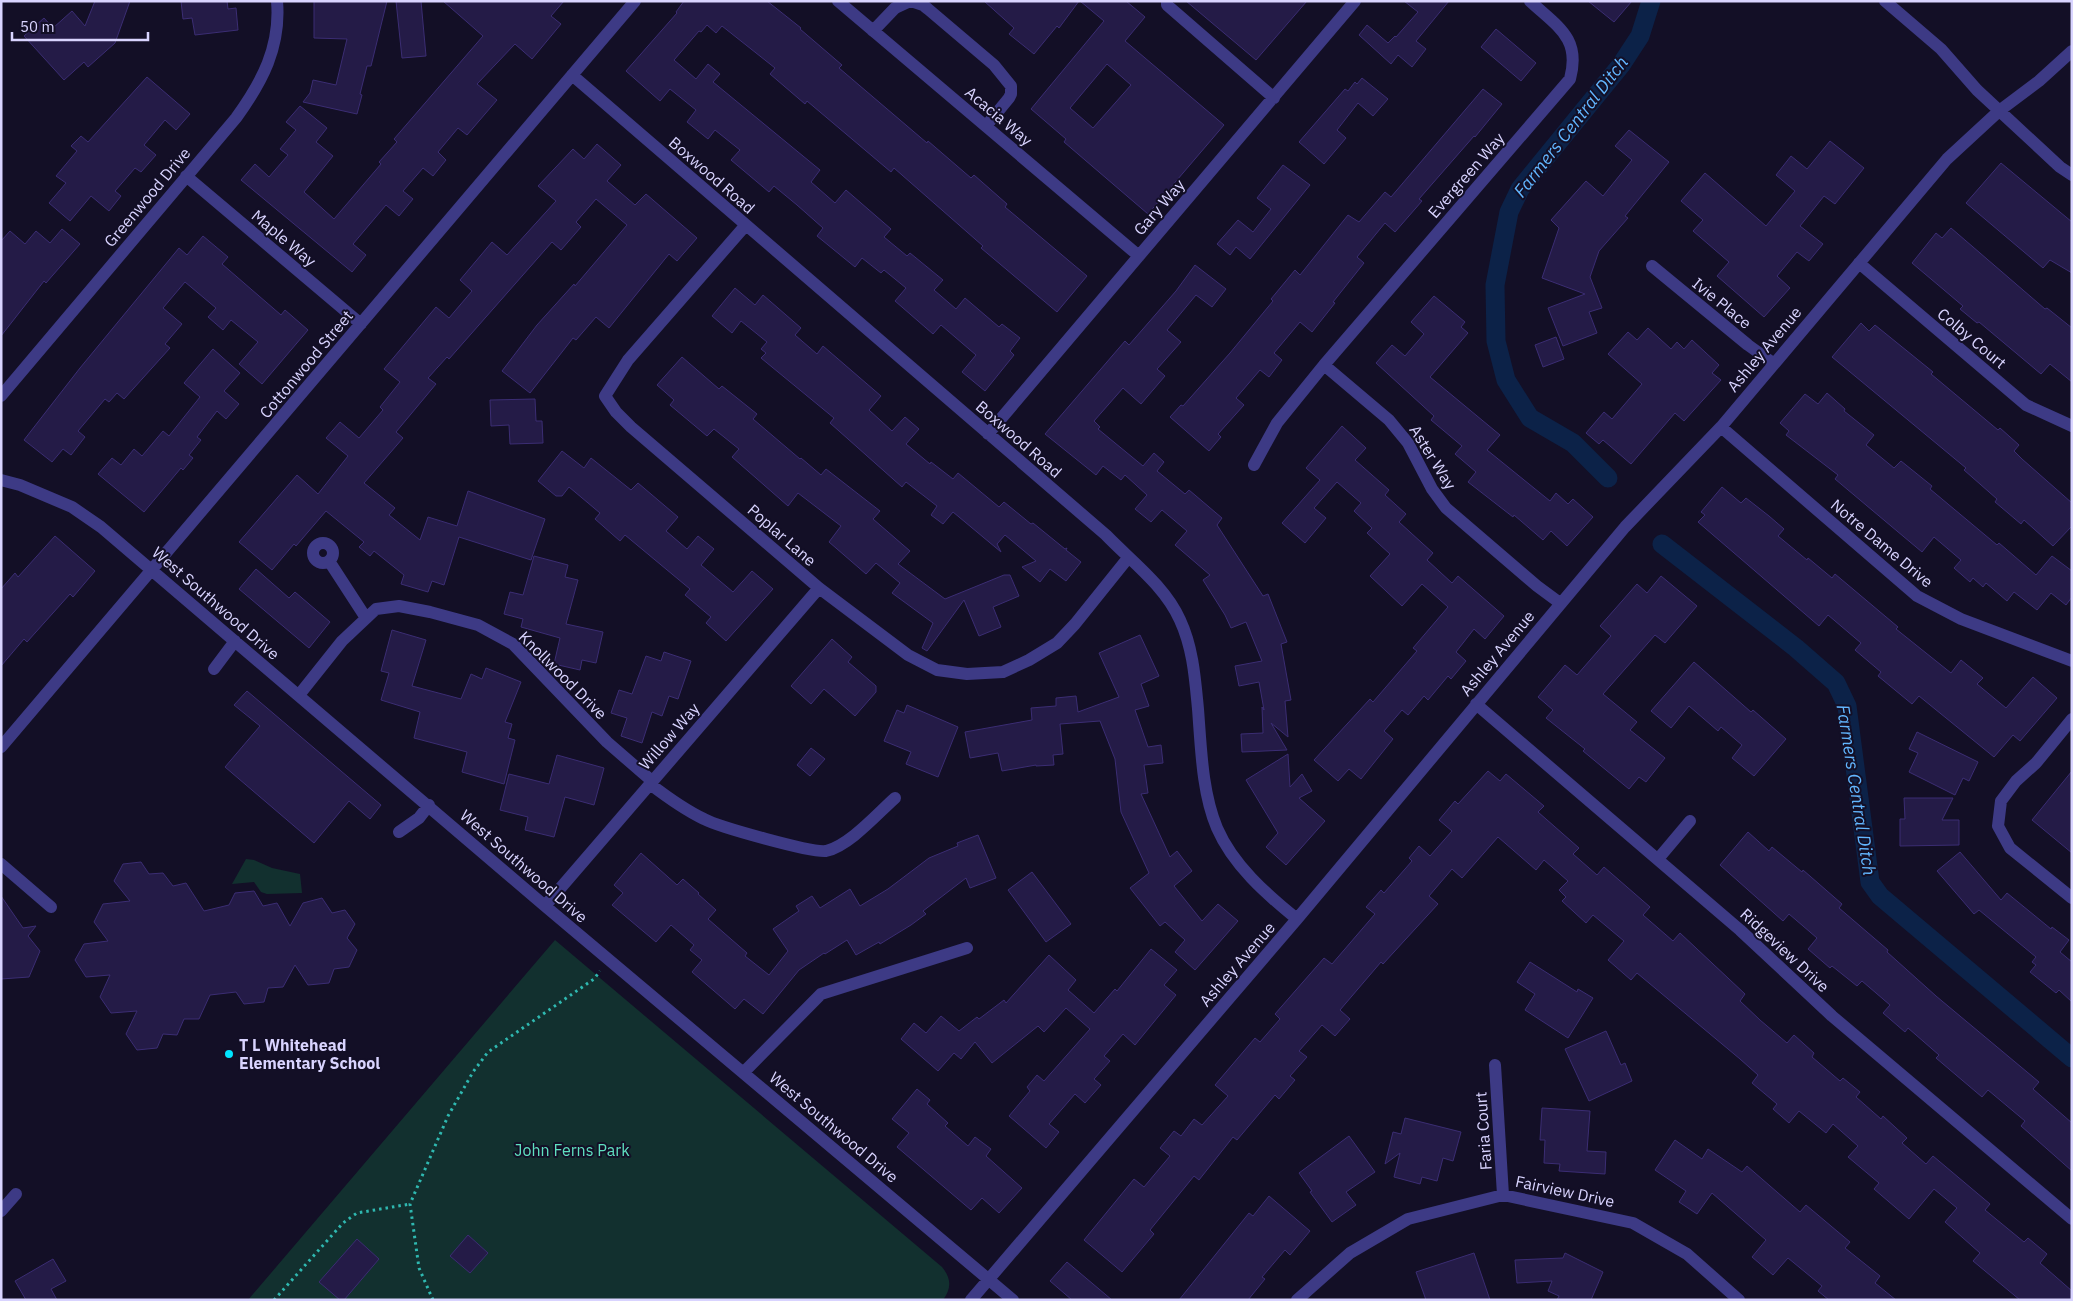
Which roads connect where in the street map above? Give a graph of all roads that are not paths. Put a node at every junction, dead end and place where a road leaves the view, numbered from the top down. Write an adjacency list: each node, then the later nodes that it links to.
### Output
1 (278, 1): 15 (street, Greenwood Drive)
2 (635, 1): 11 (street, Cottonwood Street)
3 (838, 1): 9 (street, Acacia Way)
4 (911, 1): 9 (street); 14 (street)
5 (1167, 1): 12 (street)
6 (1355, 1): 12 (street, Gary Way)
7 (1530, 1): 23 (street, Evergreen Way)
8 (1885, 1): 13 (street)
9 (873, 31): 14 (street, Acacia Way)
10 (2072, 51): 13 (street, Ashley Avenue)
11 (572, 75): 17 (street, Boxwood Road); 21 (street, Cottonwood Street)
12 (1274, 98): 18 (street, Gary Way)
13 (1999, 111): 16 (street); 19 (street, Ashley Avenue)
14 (986, 126): 18 (street, Acacia Way)
15 (186, 176): 21 (street, Maple Way); 24 (street, Greenwood Drive)
16 (2072, 176)
17 (745, 226): 27 (street, Boxwood Road); 33 (street, Poplar Lane)
18 (1139, 256): 27 (street, Gary Way)
19 (1859, 263): 22 (street, Ashley Avenue); 25 (street, Colby Court)
20 (1652, 266): 22 (street, Ivie Place)
21 (361, 324): 32 (street, Cottonwood Street)
22 (1774, 363): 26 (street, Ashley Avenue)
23 (1324, 365): 28 (street, Evergreen Way); 34 (street, Aster Way)
24 (1, 396)
25 (2072, 426)
26 (1721, 427): 34 (street, Ashley Avenue); 37 (street, Notre Dame Drive)
27 (988, 434): 30 (street, Boxwood Road)
28 (1254, 465)
29 (1, 480): 32 (street, West Southwood Drive)
30 (1128, 558): 33 (street, Poplar Lane); 53 (street, Boxwood Road)
31 (329, 561): 35 (street)
32 (152, 570): 36 (street, West Southwood Drive); 42 (street, Cottonwood Street)
33 (819, 588): 43 (street, Willow Way)
34 (1560, 603): 40 (street, Ashley Avenue)
35 (366, 618): 39 (street, Knollwood Drive); 43 (street, Knollwood Drive)
36 (235, 642): 38 (street); 39 (street, West Southwood Drive)
37 (2072, 661)
38 (214, 669)
39 (299, 695): 45 (street, West Southwood Drive)
40 (1476, 704): 48 (street, Ridgeview Drive); 53 (street, Ashley Avenue)
41 (2072, 719): 50 (street)
42 (1, 747)
43 (651, 783): 44 (street, Knollwood Drive); 51 (street, Willow Way)
44 (895, 798)
45 (429, 806): 47 (street); 51 (street, West Southwood Drive)
46 (1690, 821): 48 (street)
47 (399, 832)
48 (1658, 858): 60 (street, Ridgeview Drive)
49 (1, 864): 52 (street)
50 (2072, 898)
51 (545, 906): 56 (street, West Southwood Drive)
52 (51, 907)
53 (1297, 919): 61 (street, Ashley Avenue)
54 (967, 948): 56 (street)
55 (1495, 1065): 58 (street, Faria Court)
56 (744, 1072): 61 (street, West Southwood Drive)
57 (16, 1194): 59 (street)
58 (1503, 1194): 64 (street, Fairview Drive); 65 (street, Fairview Drive)
59 (1, 1212)
60 (2072, 1219)
61 (989, 1279): 62 (street, Ashley Avenue); 63 (street, West Southwood Drive)
62 (971, 1300)
63 (1012, 1300)
64 (1297, 1300)
65 (1739, 1300)

